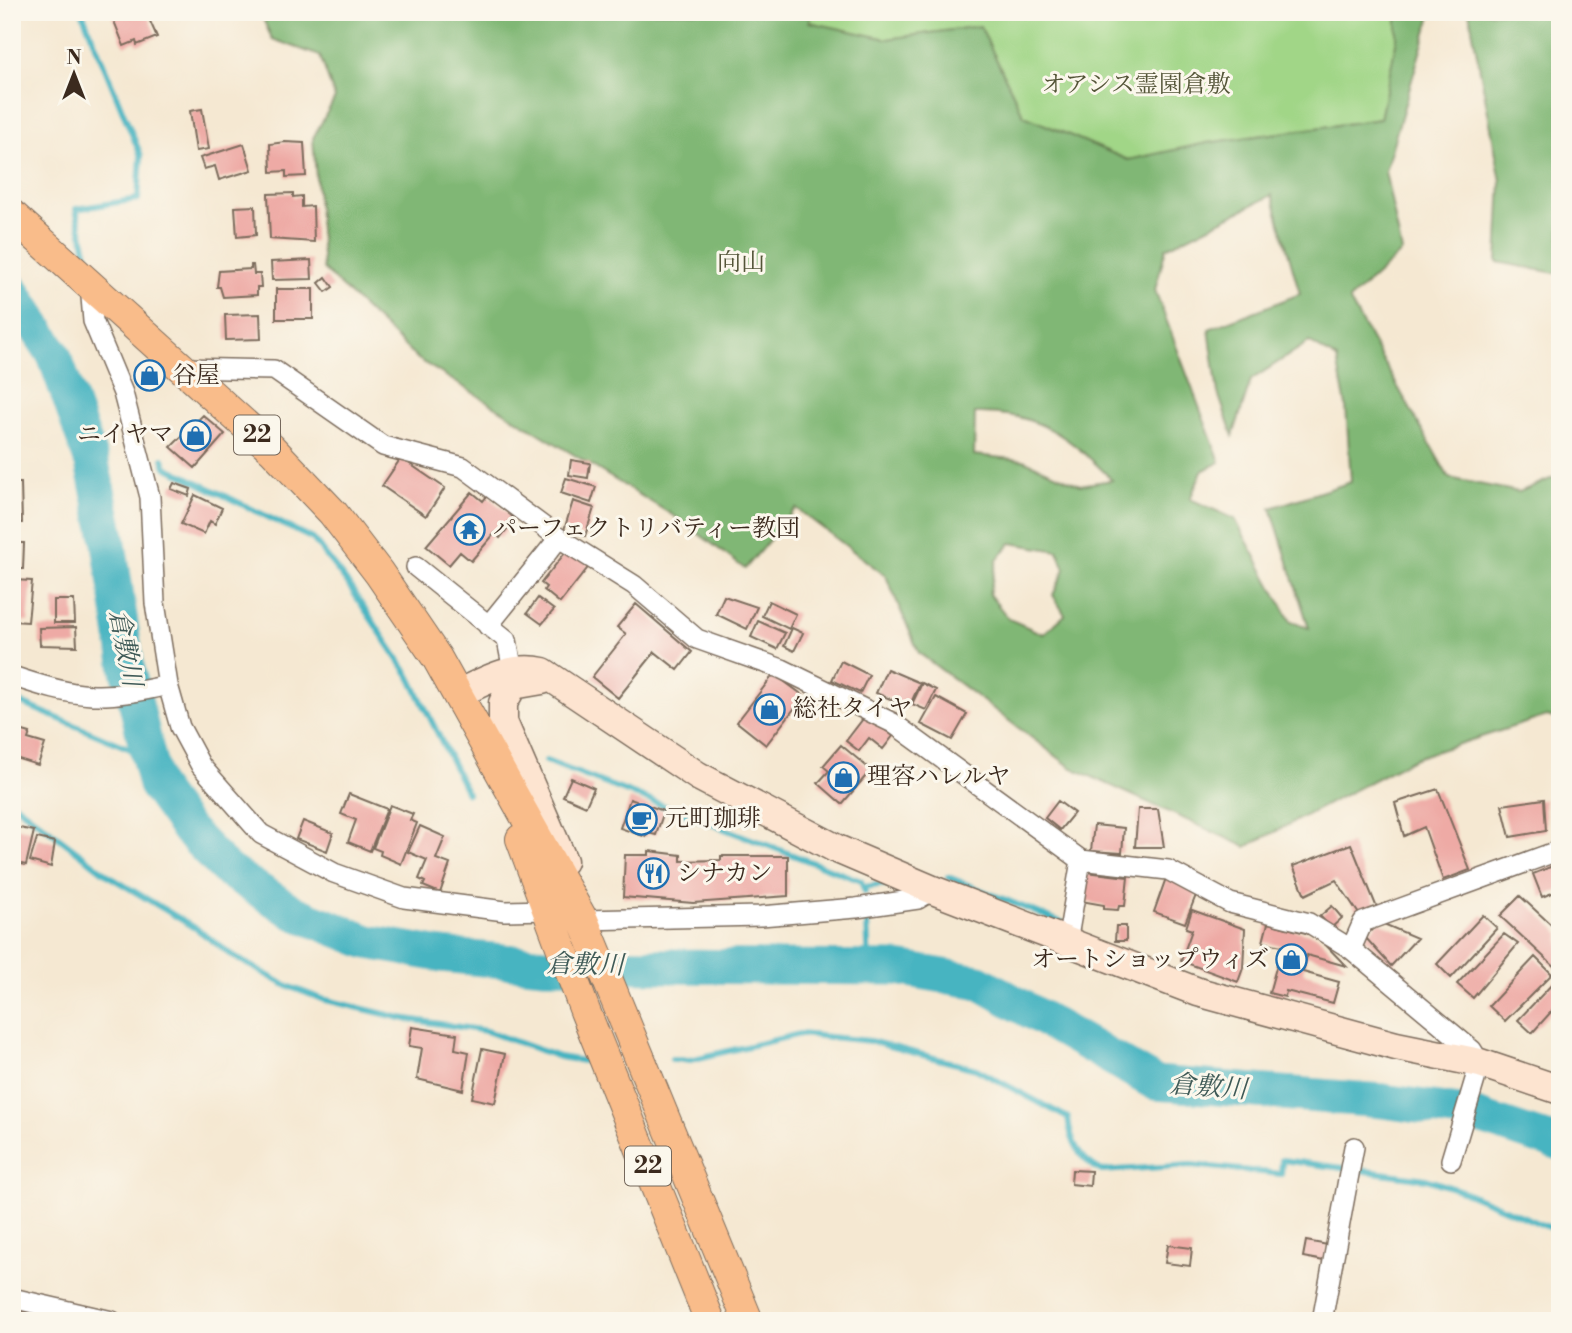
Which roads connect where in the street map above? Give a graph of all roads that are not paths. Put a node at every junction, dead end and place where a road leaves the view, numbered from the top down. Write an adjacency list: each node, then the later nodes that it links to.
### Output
1 (12, 215): 2 (main road, 22)
2 (90, 285): 3 (main road, 22); 10 (street)
3 (182, 368): 4 (street); 11 (main road, 22)
4 (559, 538): 6 (street); 14 (street)
5 (416, 567): 6 (street)
6 (488, 626): 7 (street)
7 (513, 671): 9 (street); 11 (street)
8 (12, 676): 10 (street)
9 (559, 680): 15 (street); 17 (street)
10 (164, 686): 16 (street)
11 (458, 694): 12 (main road, 22)
12 (480, 733): 16 (main road, 22); 17 (main road, 22)
13 (1560, 850): 19 (street)
14 (1080, 860): 18 (street); 19 (street)
15 (933, 890): 17 (street); 18 (street)
16 (551, 917): 26 (main road, 22)
17 (583, 920): 27 (main road, 22)
18 (1067, 943): 20 (street)
19 (1351, 949): 20 (street)
20 (1478, 1070): 21 (street); 22 (street)
21 (1560, 1090)
22 (1452, 1157)
23 (1353, 1161): 28 (street)
24 (12, 1298): 25 (street)
25 (112, 1321)
26 (710, 1321)
27 (748, 1321)
28 (1322, 1321)

